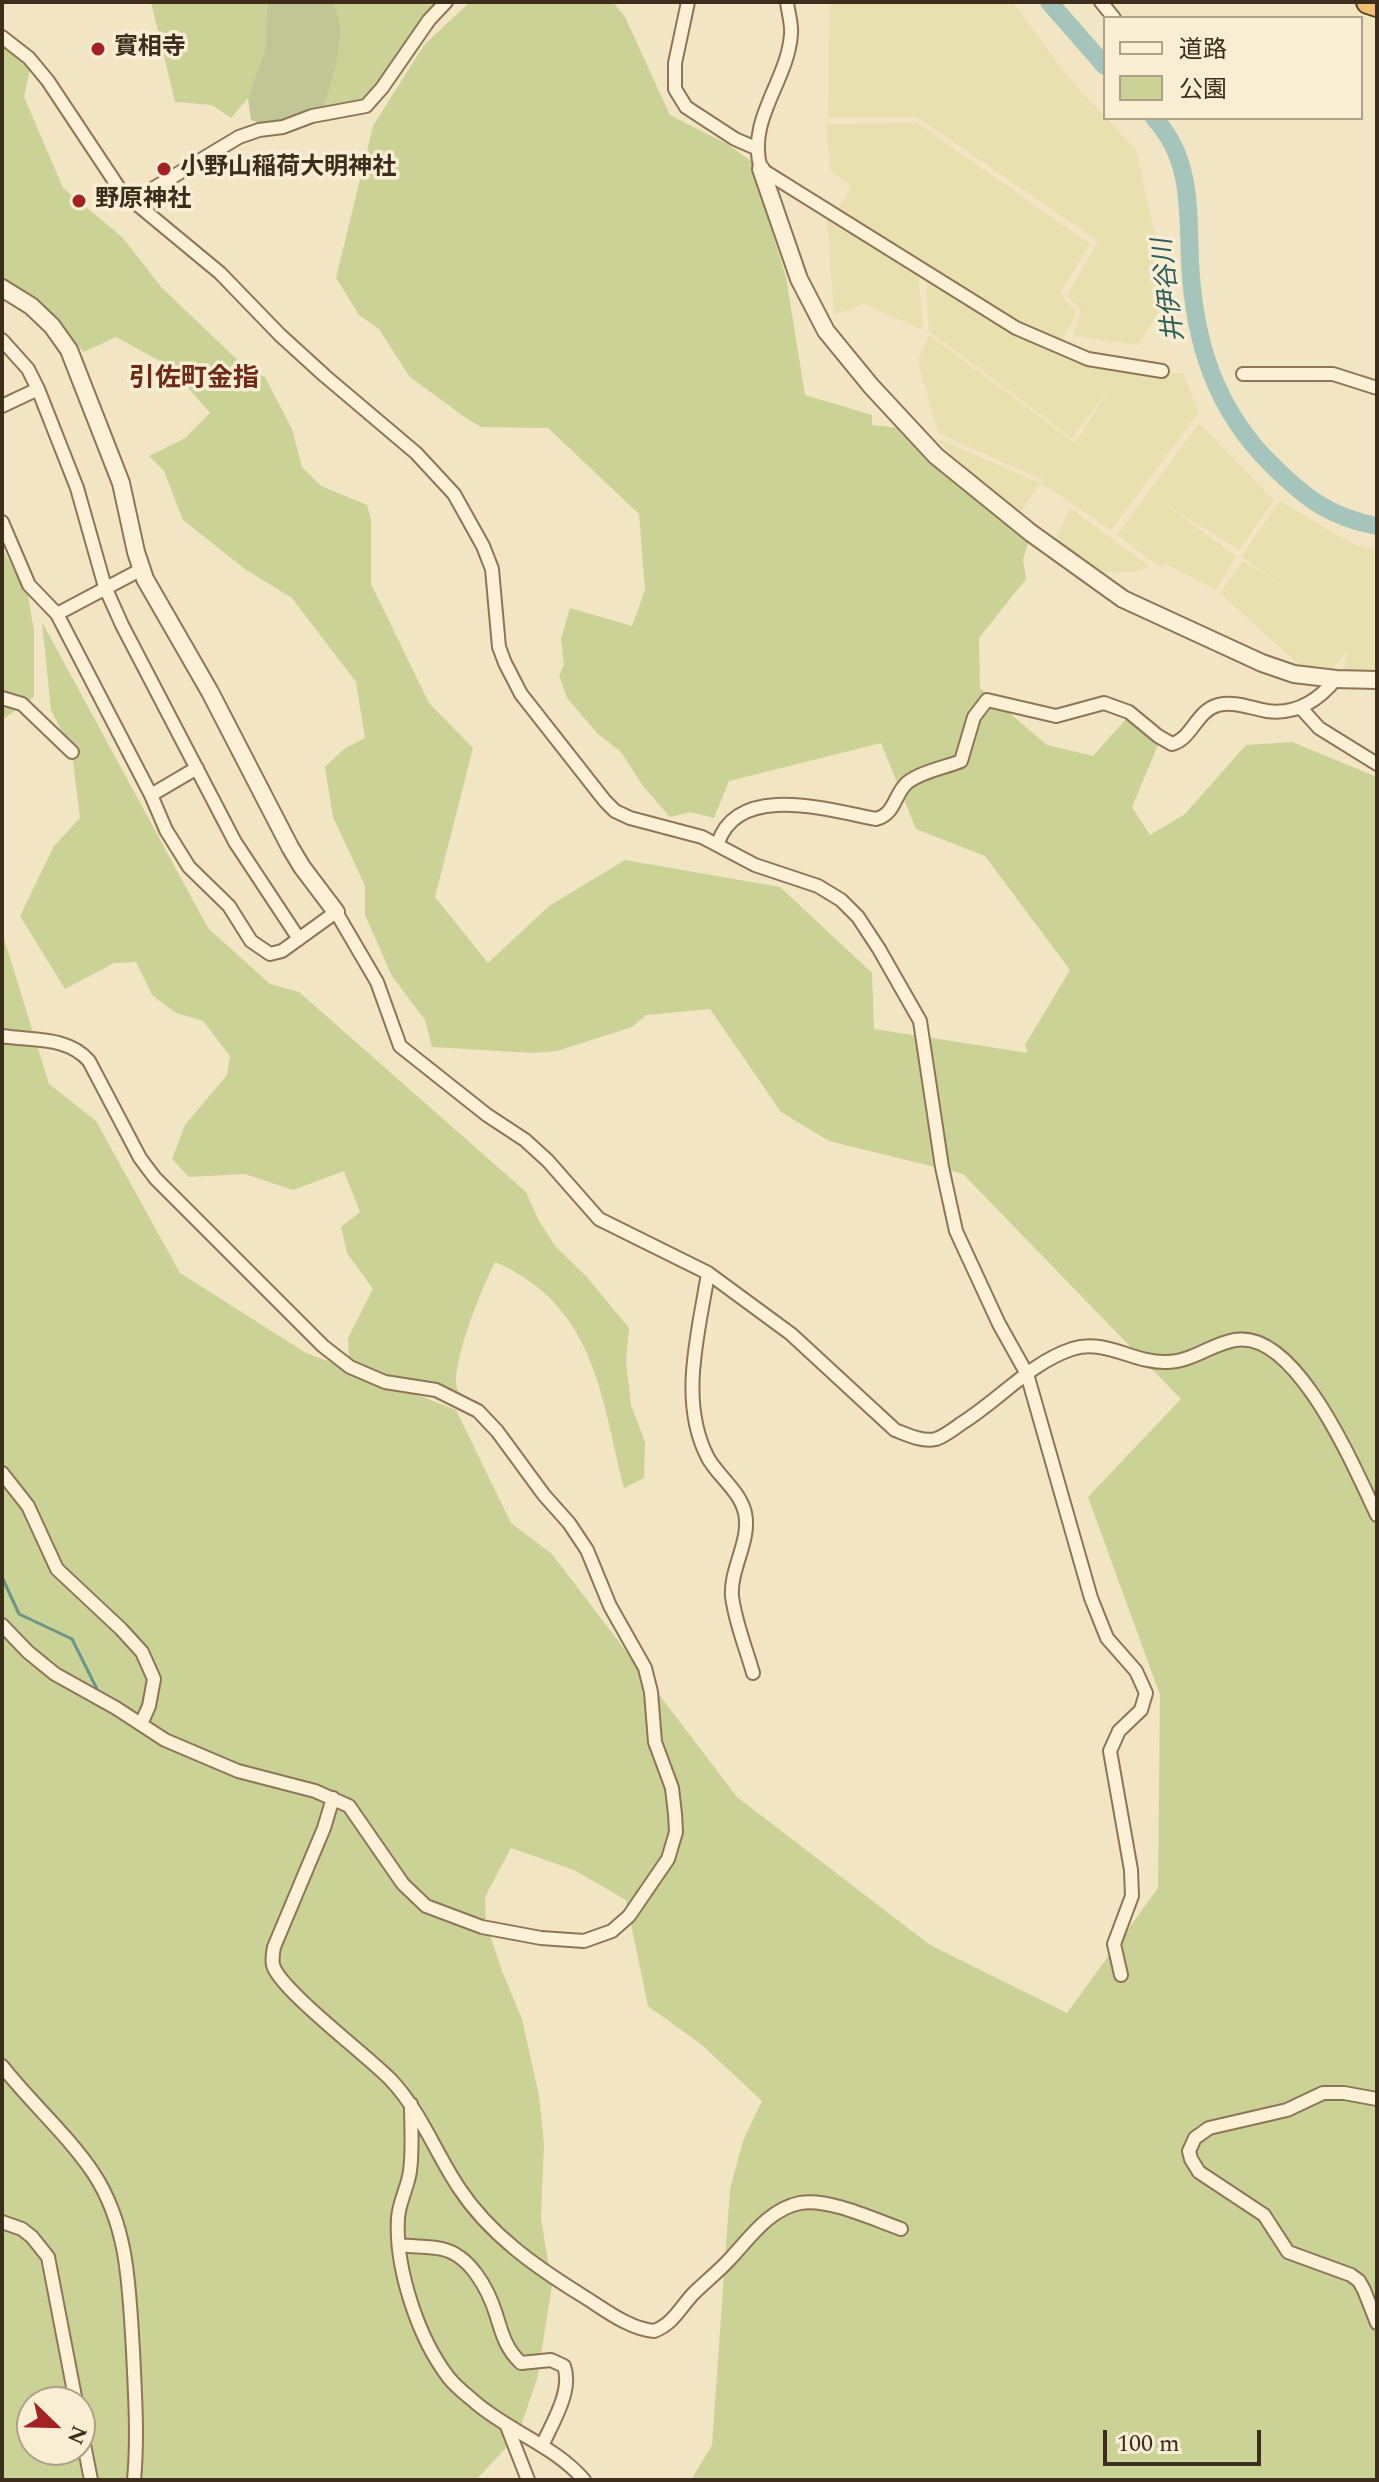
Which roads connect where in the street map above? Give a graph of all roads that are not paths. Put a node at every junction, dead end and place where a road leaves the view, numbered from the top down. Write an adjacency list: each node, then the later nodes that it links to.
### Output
1 (446, 2): 9 (street)
2 (688, 2): 7 (street)
3 (787, 2): 7 (street)
4 (1368, 2): 5 (highway)
5 (1377, 5)
6 (2, 37): 9 (street)
7 (758, 149): 8 (street)
8 (761, 169): 12 (street); 21 (street)
9 (134, 200): 29 (street)
10 (2, 288): 18 (street)
11 (2, 340): 15 (street)
12 (1162, 371)
13 (1243, 374): 14 (street)
14 (1377, 388)
15 (38, 389): 16 (street); 19 (street)
16 (2, 406)
17 (2, 522): 20 (street)
18 (142, 569): 19 (street); 30 (street)
19 (105, 587): 20 (street); 27 (street)
20 (57, 614): 28 (street)
21 (1336, 679): 22 (street); 24 (street)
22 (1377, 680)
23 (2, 698): 25 (street)
24 (1301, 708): 26 (street); 29 (street)
25 (72, 752)
26 (1377, 764)
27 (197, 768): 28 (street); 31 (street)
28 (151, 795): 31 (street)
29 (718, 843): 34 (street)
30 (336, 912): 31 (street); 33 (street)
31 (299, 939)
32 (2, 1036): 40 (street)
33 (708, 1273): 34 (street); 38 (street)
34 (1027, 1374): 36 (street); 41 (street)
35 (2, 1473): 39 (street)
36 (1377, 1515)
37 (2, 1625): 39 (street)
38 (753, 1673)
39 (141, 1724): 40 (street)
40 (333, 1798): 44 (street)
41 (1121, 1975)
42 (2, 2066): 52 (street)
43 (1377, 2099): 48 (street)
44 (411, 2104): 46 (street); 47 (street)
45 (2, 2222): 49 (street)
46 (901, 2229)
47 (399, 2245): 50 (street); 51 (street)
48 (1377, 2323)
49 (73, 2386)
50 (507, 2426): 51 (street); 53 (street)
51 (542, 2446): 54 (street)
52 (134, 2480)
53 (528, 2480)
54 (584, 2480)

